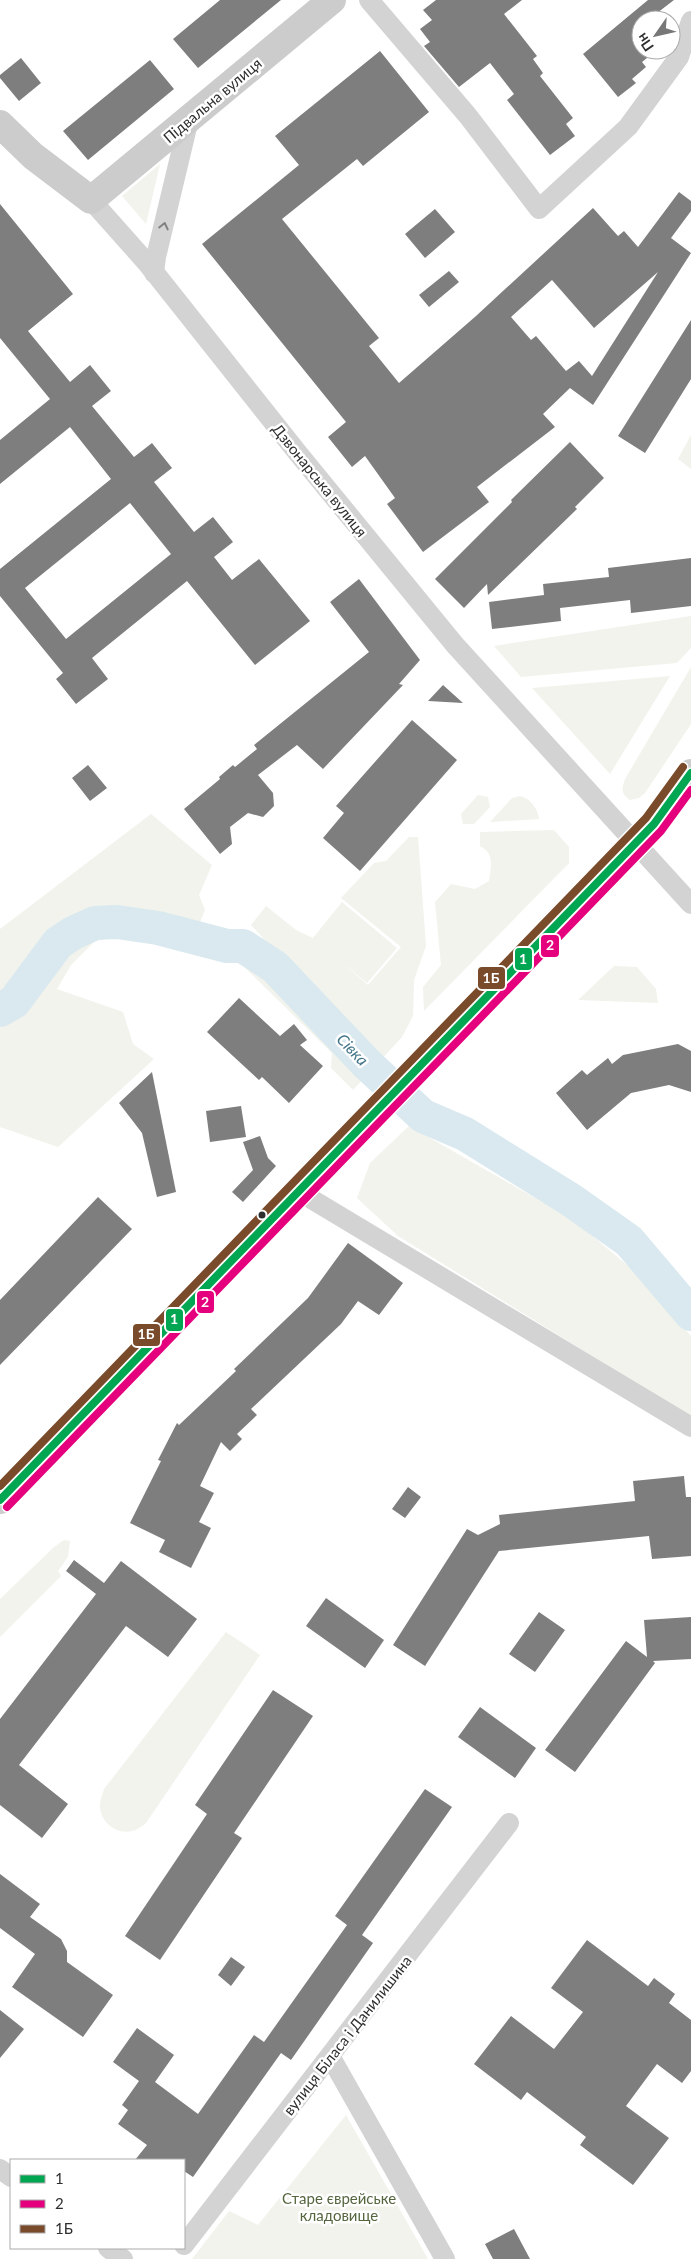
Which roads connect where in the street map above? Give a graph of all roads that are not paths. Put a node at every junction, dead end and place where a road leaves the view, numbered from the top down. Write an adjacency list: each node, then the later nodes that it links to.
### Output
1 (332, 0): 4 (main road, Підвальна вулиця)
2 (369, 0): 3 (street)
3 (691, 21)
4 (189, 119): 6 (main road, Підвальна вулиця); 7 (street, one-way to 4)
5 (0, 124): 6 (main road, Дзвонарська вулиця)
6 (91, 200): 7 (street, Дзвонарська вулиця)
7 (154, 273): 9 (street, Дзвонарська вулиця)
8 (691, 773): 9 (main road)
9 (636, 843): 10 (street, Дзвонарська вулиця); 11 (main road)
10 (691, 904)
11 (298, 1191): 12 (street); 13 (main road)
12 (691, 1427)
13 (0, 1500)
14 (509, 1823): 15 (street, вулиця Біласа і Данилишина)
15 (330, 2056): 16 (street, вулиця Біласа і Данилишина); 21 (street)
16 (185, 2243)
17 (109, 2249): 19 (street)
18 (181, 2249): 20 (street, вулиця Біласа і Данилишина)
19 (123, 2259)
20 (173, 2259)
21 (445, 2259)

